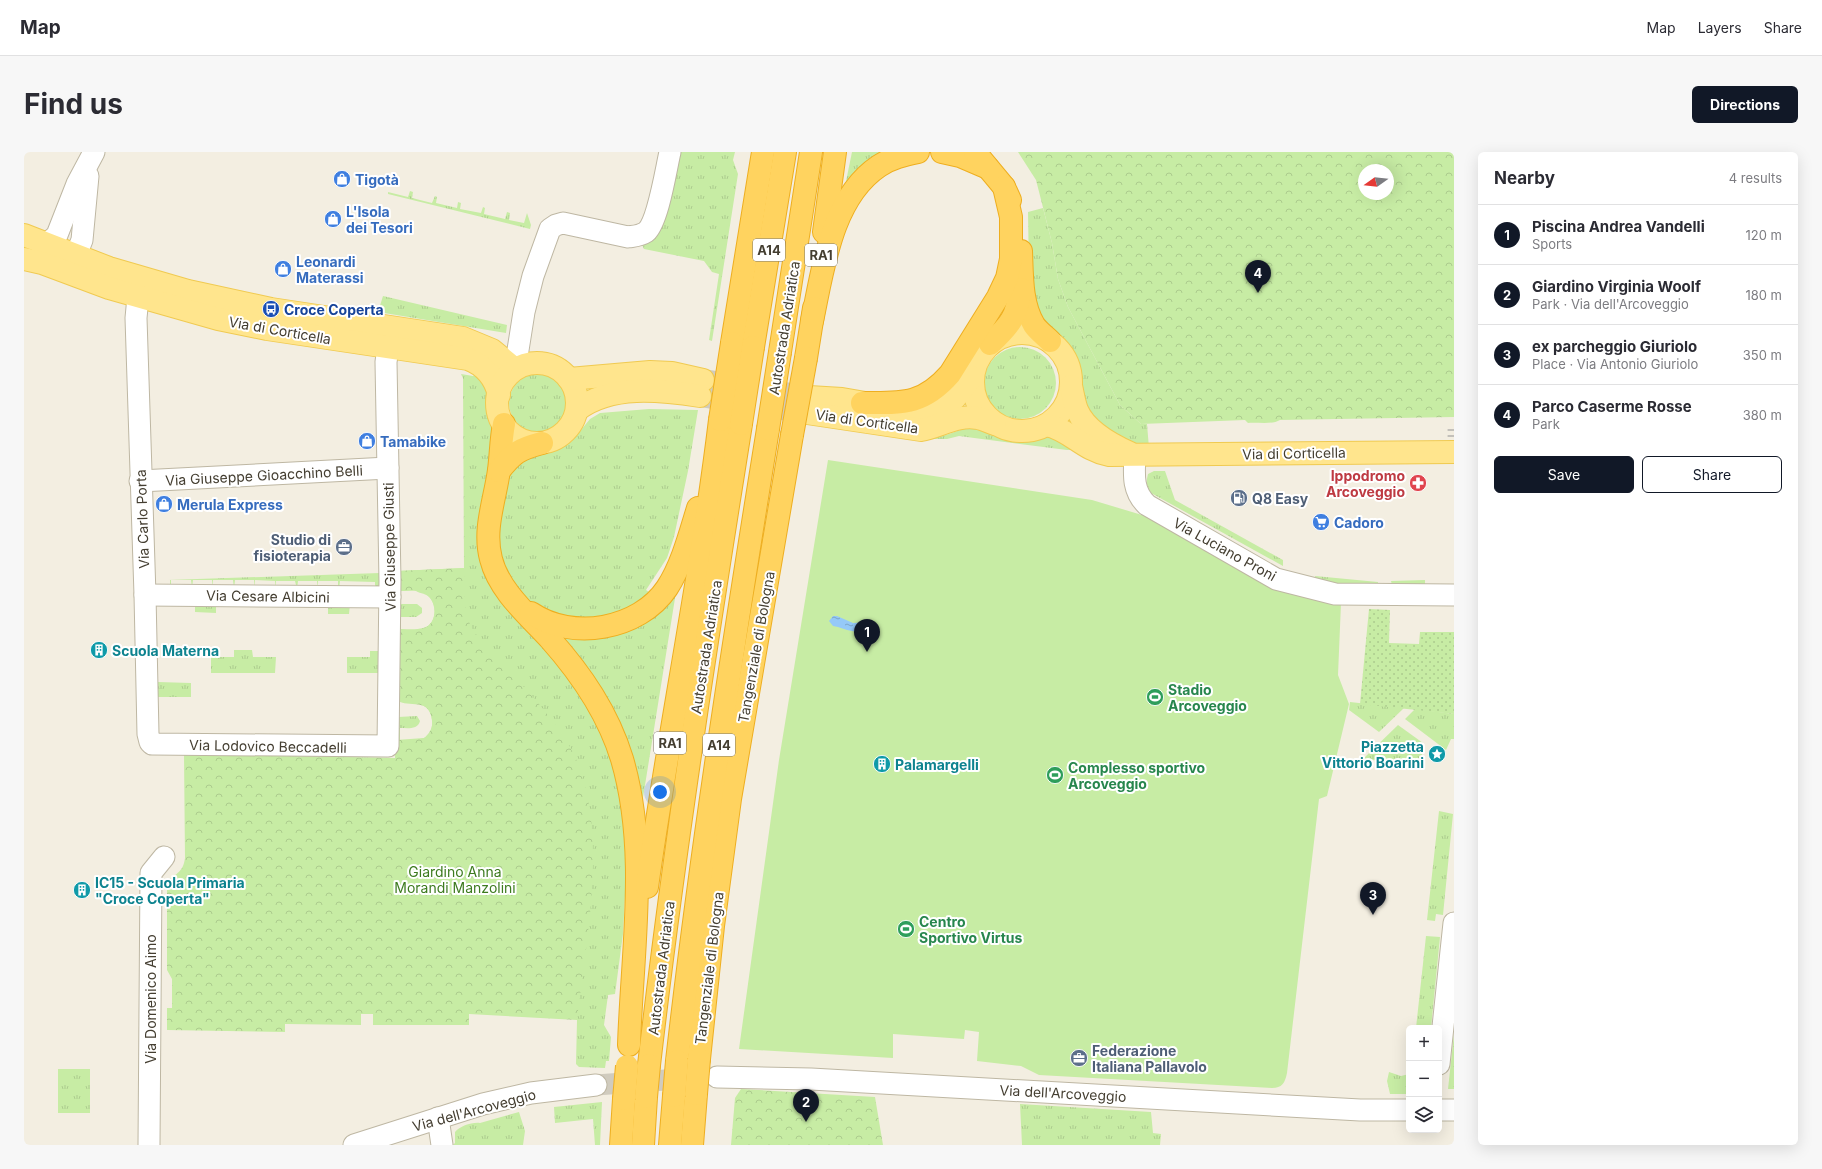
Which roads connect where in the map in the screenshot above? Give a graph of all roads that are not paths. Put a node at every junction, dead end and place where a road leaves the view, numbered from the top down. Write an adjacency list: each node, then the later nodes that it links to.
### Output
1 (670, 152): 25 (street)
2 (759, 152): 13 (highway)
3 (762, 152): 13 (highway, RA1)
4 (785, 152): 50 (highway, Autostrada Adriatica / A14, bridge)
5 (811, 152): 63 (highway, Autostrada Adriatica / A14, bridge)
6 (836, 152): 21 (highway, Tangenziale di Bologna / RA1)
7 (918, 152): 21 (highway)
8 (942, 152): 11 (highway)
9 (975, 152): 11 (highway)
10 (91, 158): 15 (street); 16 (street)
11 (989, 168): 12 (highway)
12 (1004, 187): 19 (highway); 30 (highway)
13 (754, 205): 35 (highway, RA1, bridge)
14 (24, 235): 15 (main road, Via di Corticella)
15 (48, 243): 16 (main road, Via di Corticella); 17 (main road)
16 (76, 255): 18 (main road, Via di Corticella); 25 (main road, Via di Corticella)
17 (24, 260): 18 (main road, Via di Corticella)
18 (50, 266): 20 (main road, Via di Corticella)
19 (1022, 280): 22 (highway); 23 (highway)
20 (138, 297): 24 (main road, Via di Corticella); 41 (street, Via Carlo Porta)
21 (812, 321): 64 (highway, Tangenziale di Bologna / RA1, bridge)
22 (1050, 341): 23 (main road); 28 (main road)
23 (990, 344): 26 (main road)
24 (388, 348): 29 (main road, Via di Corticella); 39 (street, Via Giuseppe Giusti)
25 (515, 369): 27 (main road); 29 (main road)
26 (972, 377): 30 (main road, Via di Corticella); 33 (main road)
27 (569, 379): 31 (main road); 31 (main road)
28 (1071, 386): 34 (main road); 38 (main road, Via di Corticella)
29 (499, 395): 32 (main road, Via di Corticella)
30 (862, 403): 33 (main road, Via di Corticella)
31 (577, 410): 36 (main road)
32 (504, 424): 36 (main road); 40 (highway)
33 (995, 424): 34 (main road)
34 (1047, 425): 38 (main road, Via di Corticella)
35 (719, 428): 45 (highway); 50 (highway, RA1)
36 (542, 443): 40 (highway)
37 (1454, 452): 38 (main road, Via di Corticella)
38 (1135, 455): 43 (street, Via Luciano Proni)
39 (388, 468): 41 (street, Via Giuseppe Gioacchino Belli); 44 (street, Via Giuseppe Giusti)
40 (499, 471): 45 (highway)
41 (140, 480): 42 (street, Via Carlo Porta)
42 (145, 595): 44 (street, Via Cesare Albicini); 46 (street, Via Carlo Porta)
43 (1445, 595)
44 (390, 597): 47 (street, Via Giuseppe Giusti)
45 (520, 606): 50 (highway)
46 (150, 742): 47 (street, Via Lodovico Beccadelli)
47 (388, 746)
48 (164, 857): 58 (street, Via Domenico Aimo)
49 (1454, 923): 51 (street)
50 (635, 1059): 61 (highway, RA1, bridge); 62 (highway, Autostrada Adriatica / A14, bridge)
51 (1439, 1061)
52 (717, 1077): 54 (street, Via dell'Arcoveggio)
53 (596, 1085): 57 (street, Via dell'Arcoveggio)
54 (1406, 1110)
55 (1442, 1110): 56 (street)
56 (1454, 1110)
57 (438, 1118): 59 (street, Via dell'Arcoveggio); 60 (street)
58 (149, 1145)
59 (354, 1145)
60 (442, 1145)
61 (621, 1145)
62 (642, 1145)
63 (670, 1145)
64 (692, 1145)

